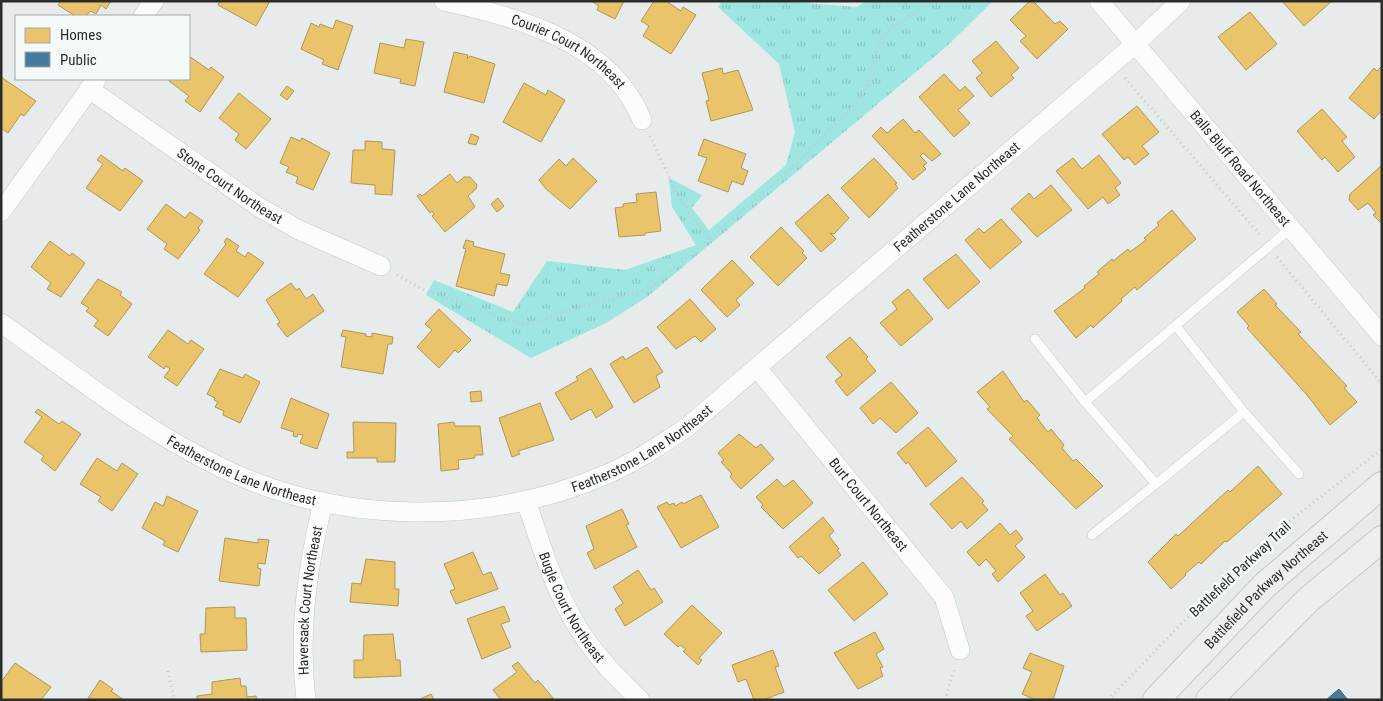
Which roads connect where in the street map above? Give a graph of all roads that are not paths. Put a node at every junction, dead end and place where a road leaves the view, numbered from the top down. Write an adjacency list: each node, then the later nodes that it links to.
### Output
1 (154, 1): 5 (street)
2 (444, 1): 8 (street, Courier Court Northeast)
3 (1098, 1): 6 (street, Balls Bluff Road Northeast)
4 (1181, 1): 6 (street, Featherstone Lane Northeast)
5 (144, 15)
6 (1134, 45): 10 (street, Balls Bluff Road Northeast); 16 (street, Featherstone Lane Northeast)
7 (92, 84): 9 (street); 11 (street, Stone Court Northeast)
8 (642, 120)
9 (1, 212)
10 (1291, 228): 13 (lane); 14 (street, Balls Bluff Road Northeast)
11 (381, 266)
12 (1, 323): 23 (street, Featherstone Lane Northeast)
13 (1176, 326): 17 (lane); 18 (lane)
14 (1382, 336)
15 (1035, 339): 17 (lane)
16 (758, 369): 22 (street, Featherstone Lane Northeast); 26 (street, Burt Court Northeast)
17 (1085, 402): 20 (lane)
18 (1244, 412): 19 (lane); 20 (lane)
19 (1299, 474)
20 (1156, 484): 24 (lane)
21 (1382, 485): 29 (main road, Battlefield Parkway Northeast)
22 (526, 501): 23 (street, Featherstone Lane Northeast); 28 (street, Bugle Court Northeast)
23 (323, 502): 27 (street, Haversack Court Northeast)
24 (1092, 535)
25 (1382, 539): 30 (main road)
26 (960, 650)
27 (306, 700)
28 (640, 700)
29 (1156, 700)
30 (1209, 700)

